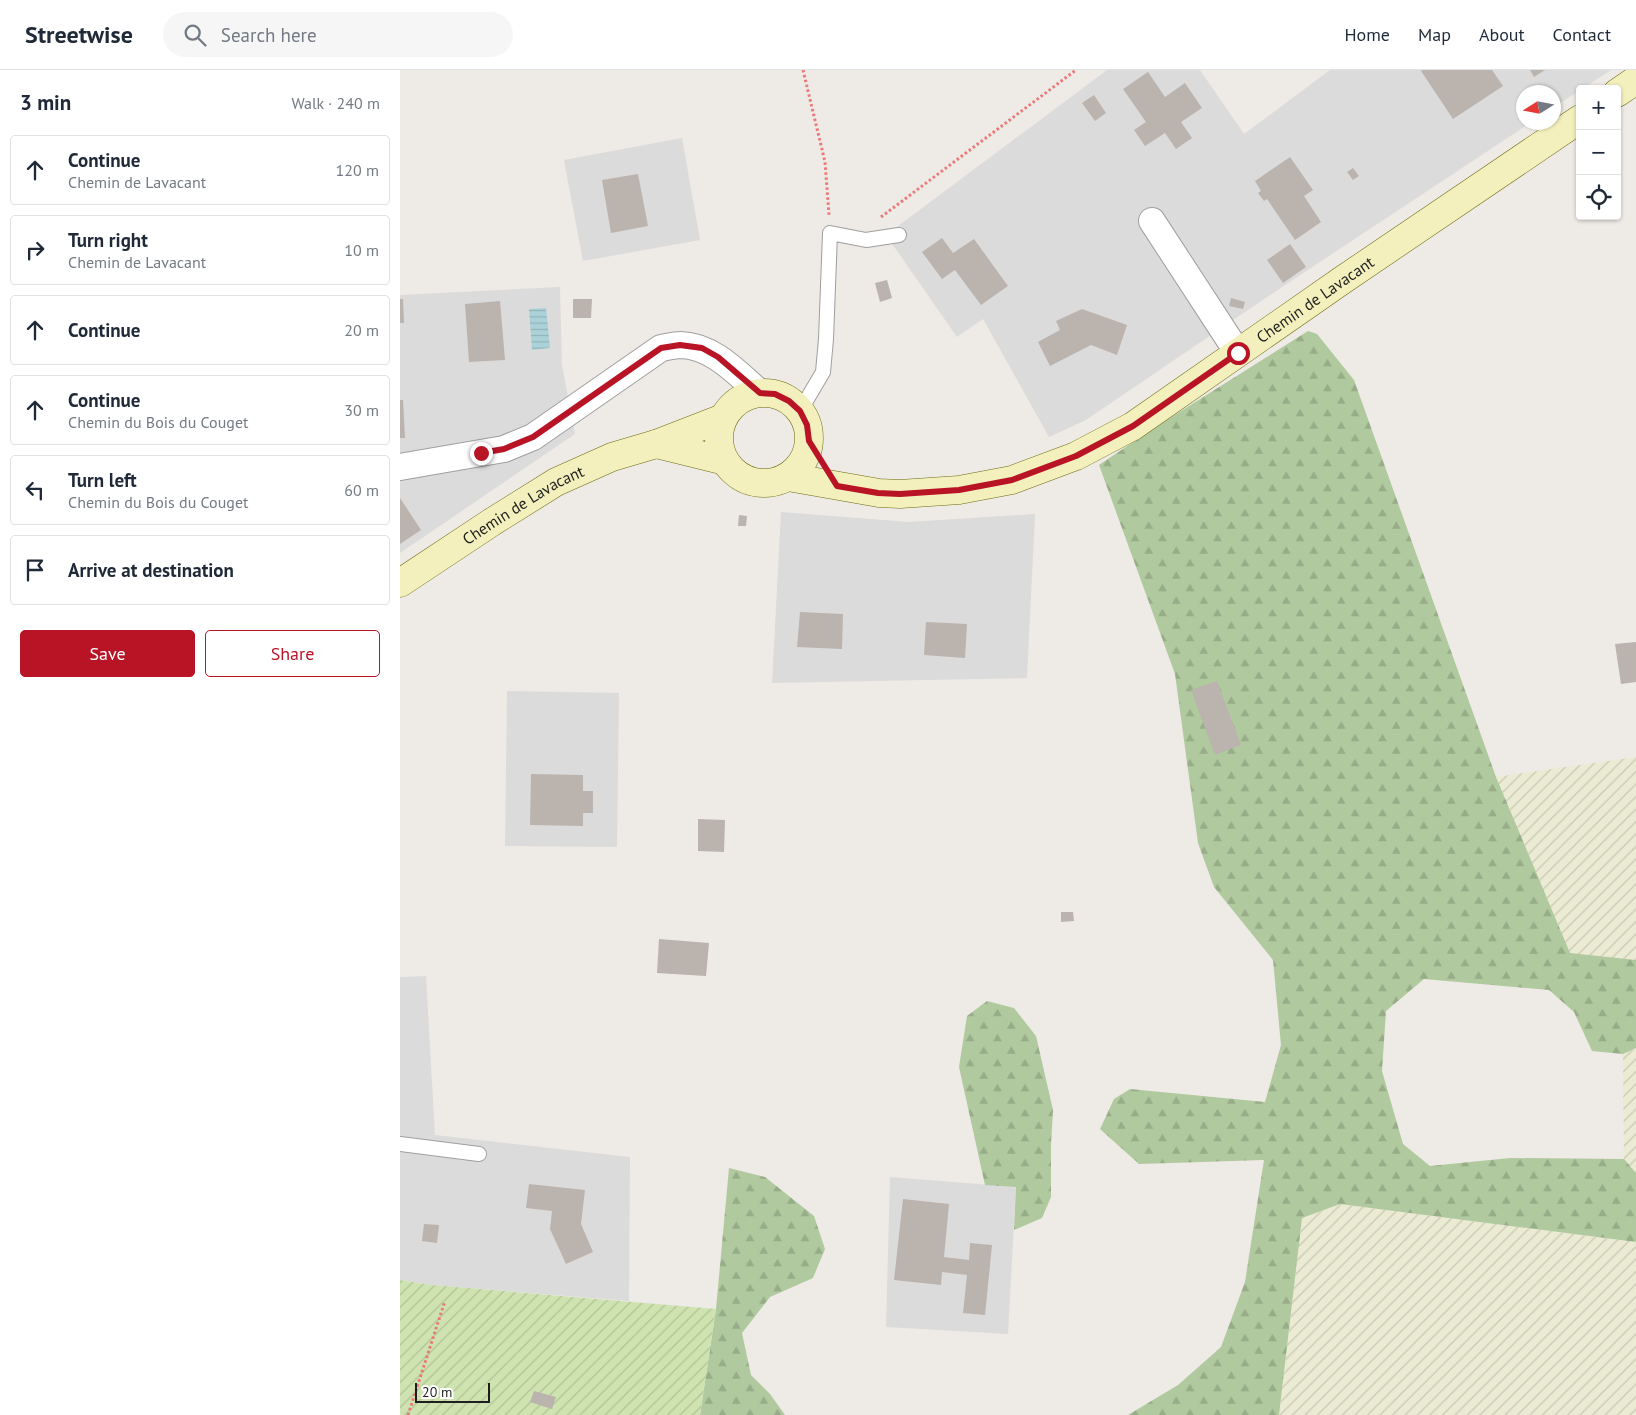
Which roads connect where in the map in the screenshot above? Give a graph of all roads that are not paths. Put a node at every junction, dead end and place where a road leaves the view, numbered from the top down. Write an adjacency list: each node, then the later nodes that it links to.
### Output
1 (1636, 80): 2 (street)
2 (1621, 90)
3 (1576, 121): 6 (street, Chemin de Lavacant)
4 (1152, 221): 6 (street)
5 (899, 235): 8 (lane)
6 (1238, 353): 15 (street, Chemin de Lavacant)
7 (760, 393): 8 (street); 9 (street); 13 (street)
8 (800, 411): 10 (street)
9 (723, 418): 11 (street, Chemin de Lavacant); 12 (street)
10 (809, 441): 14 (street); 15 (street)
11 (656, 444): 12 (street); 16 (street, Chemin de Lavacant)
12 (725, 461): 14 (street)
13 (400, 467)
14 (788, 477): 15 (street, Chemin de Lavacant)
15 (837, 486)
16 (400, 583)
17 (400, 1144): 18 (lane)
18 (479, 1154)

